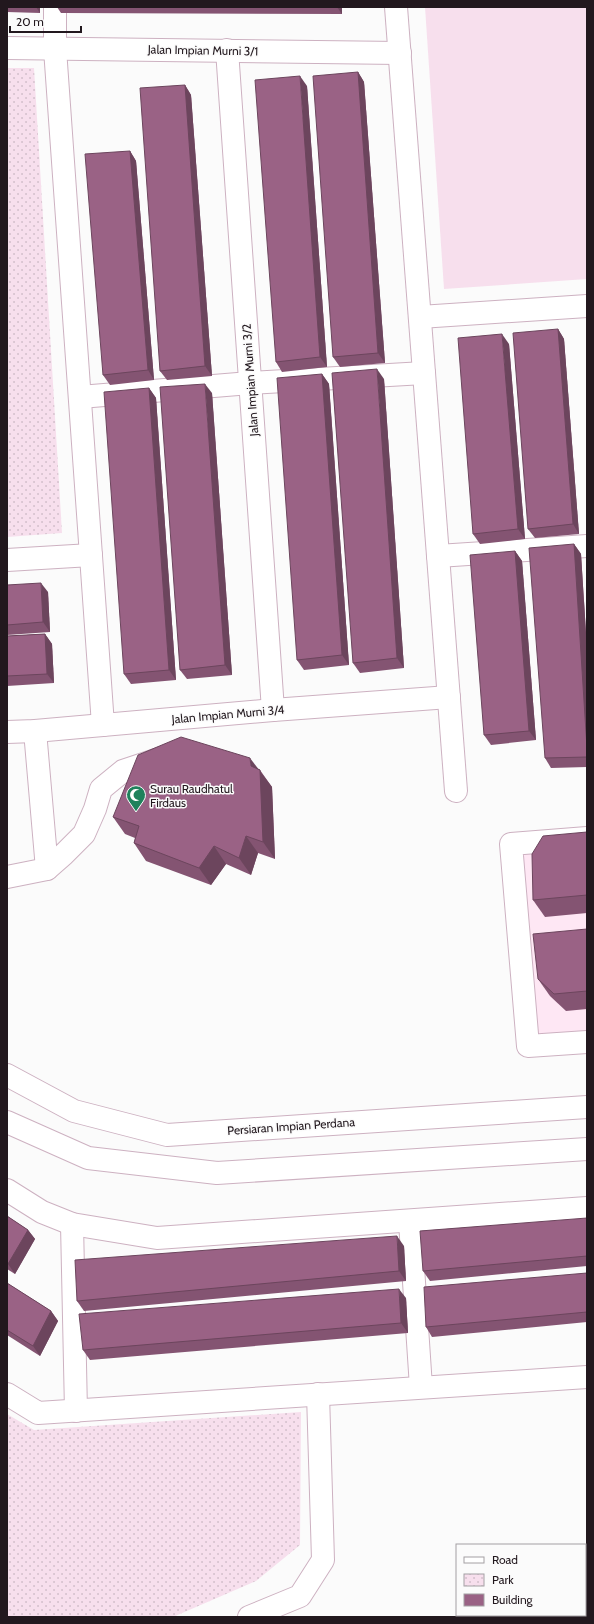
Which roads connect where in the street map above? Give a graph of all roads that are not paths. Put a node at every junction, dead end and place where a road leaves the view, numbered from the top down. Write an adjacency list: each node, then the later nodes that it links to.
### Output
1 (55, 7): 4 (street)
2 (396, 7): 6 (street)
3 (7, 48): 4 (street, Jalan Impian Murni 3/1)
4 (55, 49): 5 (street, Jalan Impian Murni 3/1); 11 (street)
5 (227, 50): 6 (street, Jalan Impian Murni 3/1); 10 (street, Jalan Impian Murni 3/2)
6 (400, 53): 8 (street)
7 (587, 306): 8 (street)
8 (420, 317): 9 (street)
9 (424, 373): 10 (street); 14 (street)
10 (250, 383): 11 (street); 17 (street, Jalan Impian Murni 3/2)
11 (80, 397): 13 (street)
12 (587, 546): 14 (street)
13 (91, 555): 15 (street); 18 (street)
14 (438, 556): 16 (street)
15 (7, 560)
16 (449, 697): 17 (street, Jalan Impian Murni 3/4); 22 (street)
17 (273, 710): 18 (street, Jalan Impian Murni 3/4)
18 (103, 725): 19 (street, Jalan Impian Murni 3/4)
19 (35, 731): 20 (street, Jalan Impian Murni 3/4); 24 (street)
20 (7, 732)
21 (182, 754): 24 (street)
22 (456, 791)
23 (587, 838): 26 (street)
24 (47, 869): 25 (street)
25 (7, 877)
26 (587, 1042)
27 (7, 1075): 28 (street, Persiaran Impian Perdana)
28 (587, 1107)
29 (7, 1122): 30 (street)
30 (587, 1149)
31 (7, 1190): 34 (street)
32 (587, 1208): 33 (street)
33 (410, 1222): 34 (street); 36 (street)
34 (72, 1224): 39 (street)
35 (587, 1377): 36 (street)
36 (421, 1387): 38 (street)
37 (7, 1394): 39 (street)
38 (318, 1394): 39 (street); 40 (street)
39 (76, 1411)
40 (249, 1617)

